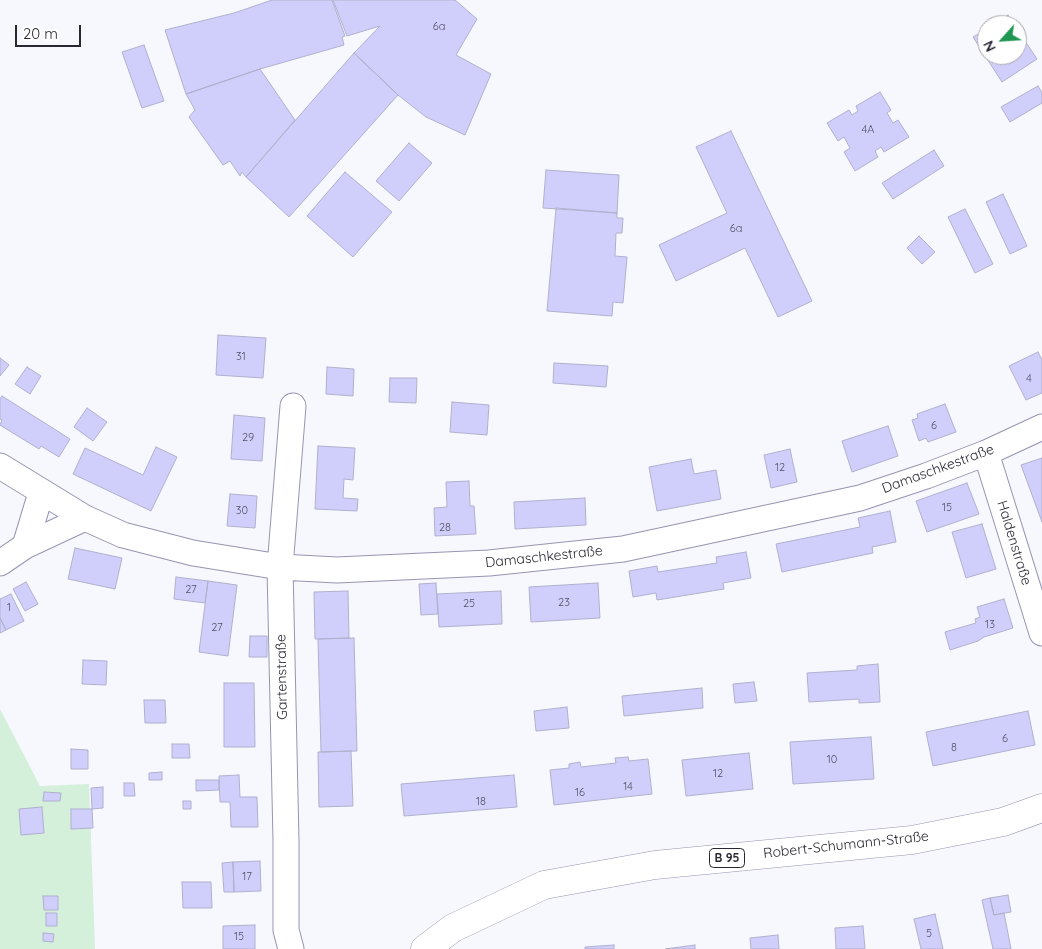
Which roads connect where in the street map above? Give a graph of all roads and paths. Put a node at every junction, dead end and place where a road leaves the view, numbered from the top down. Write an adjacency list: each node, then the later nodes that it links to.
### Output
1 (293, 406): 9 (street, Gartenstraße)
2 (1042, 427): 3 (street, Damaschkestraße)
3 (986, 453): 9 (street, Damaschkestraße); 10 (street, Haldenstraße)
4 (0, 466): 5 (street, Damaschkestraße)
5 (41, 493): 6 (street, Damaschkestraße); 7 (street)
6 (85, 518): 7 (street); 9 (street, Damaschkestraße)
7 (25, 546): 8 (street)
8 (0, 563)
9 (280, 567): 12 (street, Gartenstraße)
10 (1042, 633)
11 (1042, 808): 13 (main road, Robert-Schumann-Straße / B 95)
12 (291, 949)
13 (426, 949)

